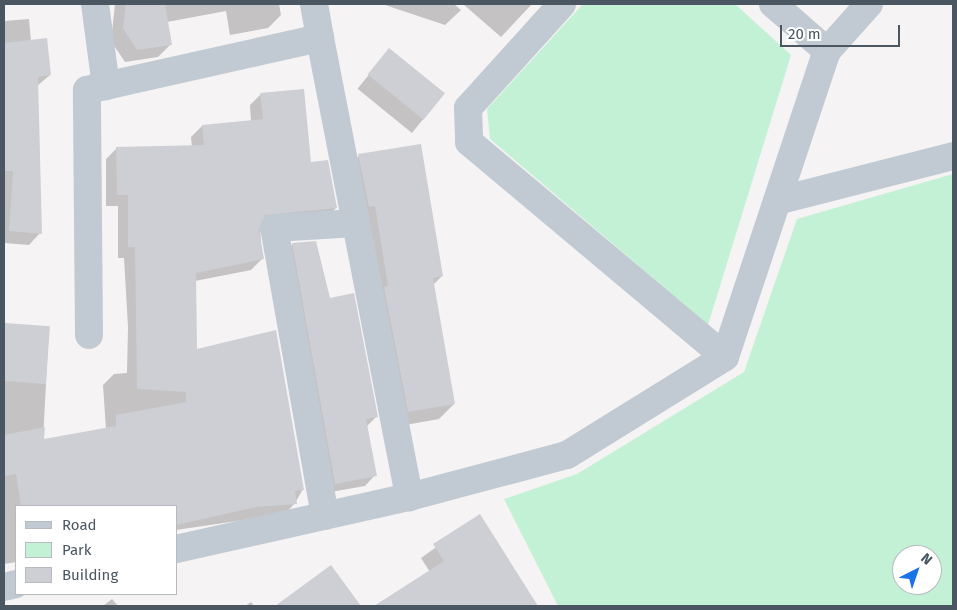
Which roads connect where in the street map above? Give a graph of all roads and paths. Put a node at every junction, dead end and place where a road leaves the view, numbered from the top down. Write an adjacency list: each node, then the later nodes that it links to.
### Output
1 (94, 4): 8 (street)
2 (314, 4): 6 (street)
3 (562, 4): 13 (street)
4 (773, 4): 7 (street)
5 (869, 4): 7 (street)
6 (320, 38): 8 (street); 11 (street)
7 (827, 51): 10 (street)
8 (106, 86): 12 (street)
9 (953, 156): 10 (street)
10 (777, 201): 13 (street)
11 (356, 223): 14 (street); 15 (street)
12 (89, 334)
13 (725, 357): 14 (street)
14 (409, 497): 15 (street)
15 (325, 516): 16 (street)
16 (178, 549)

